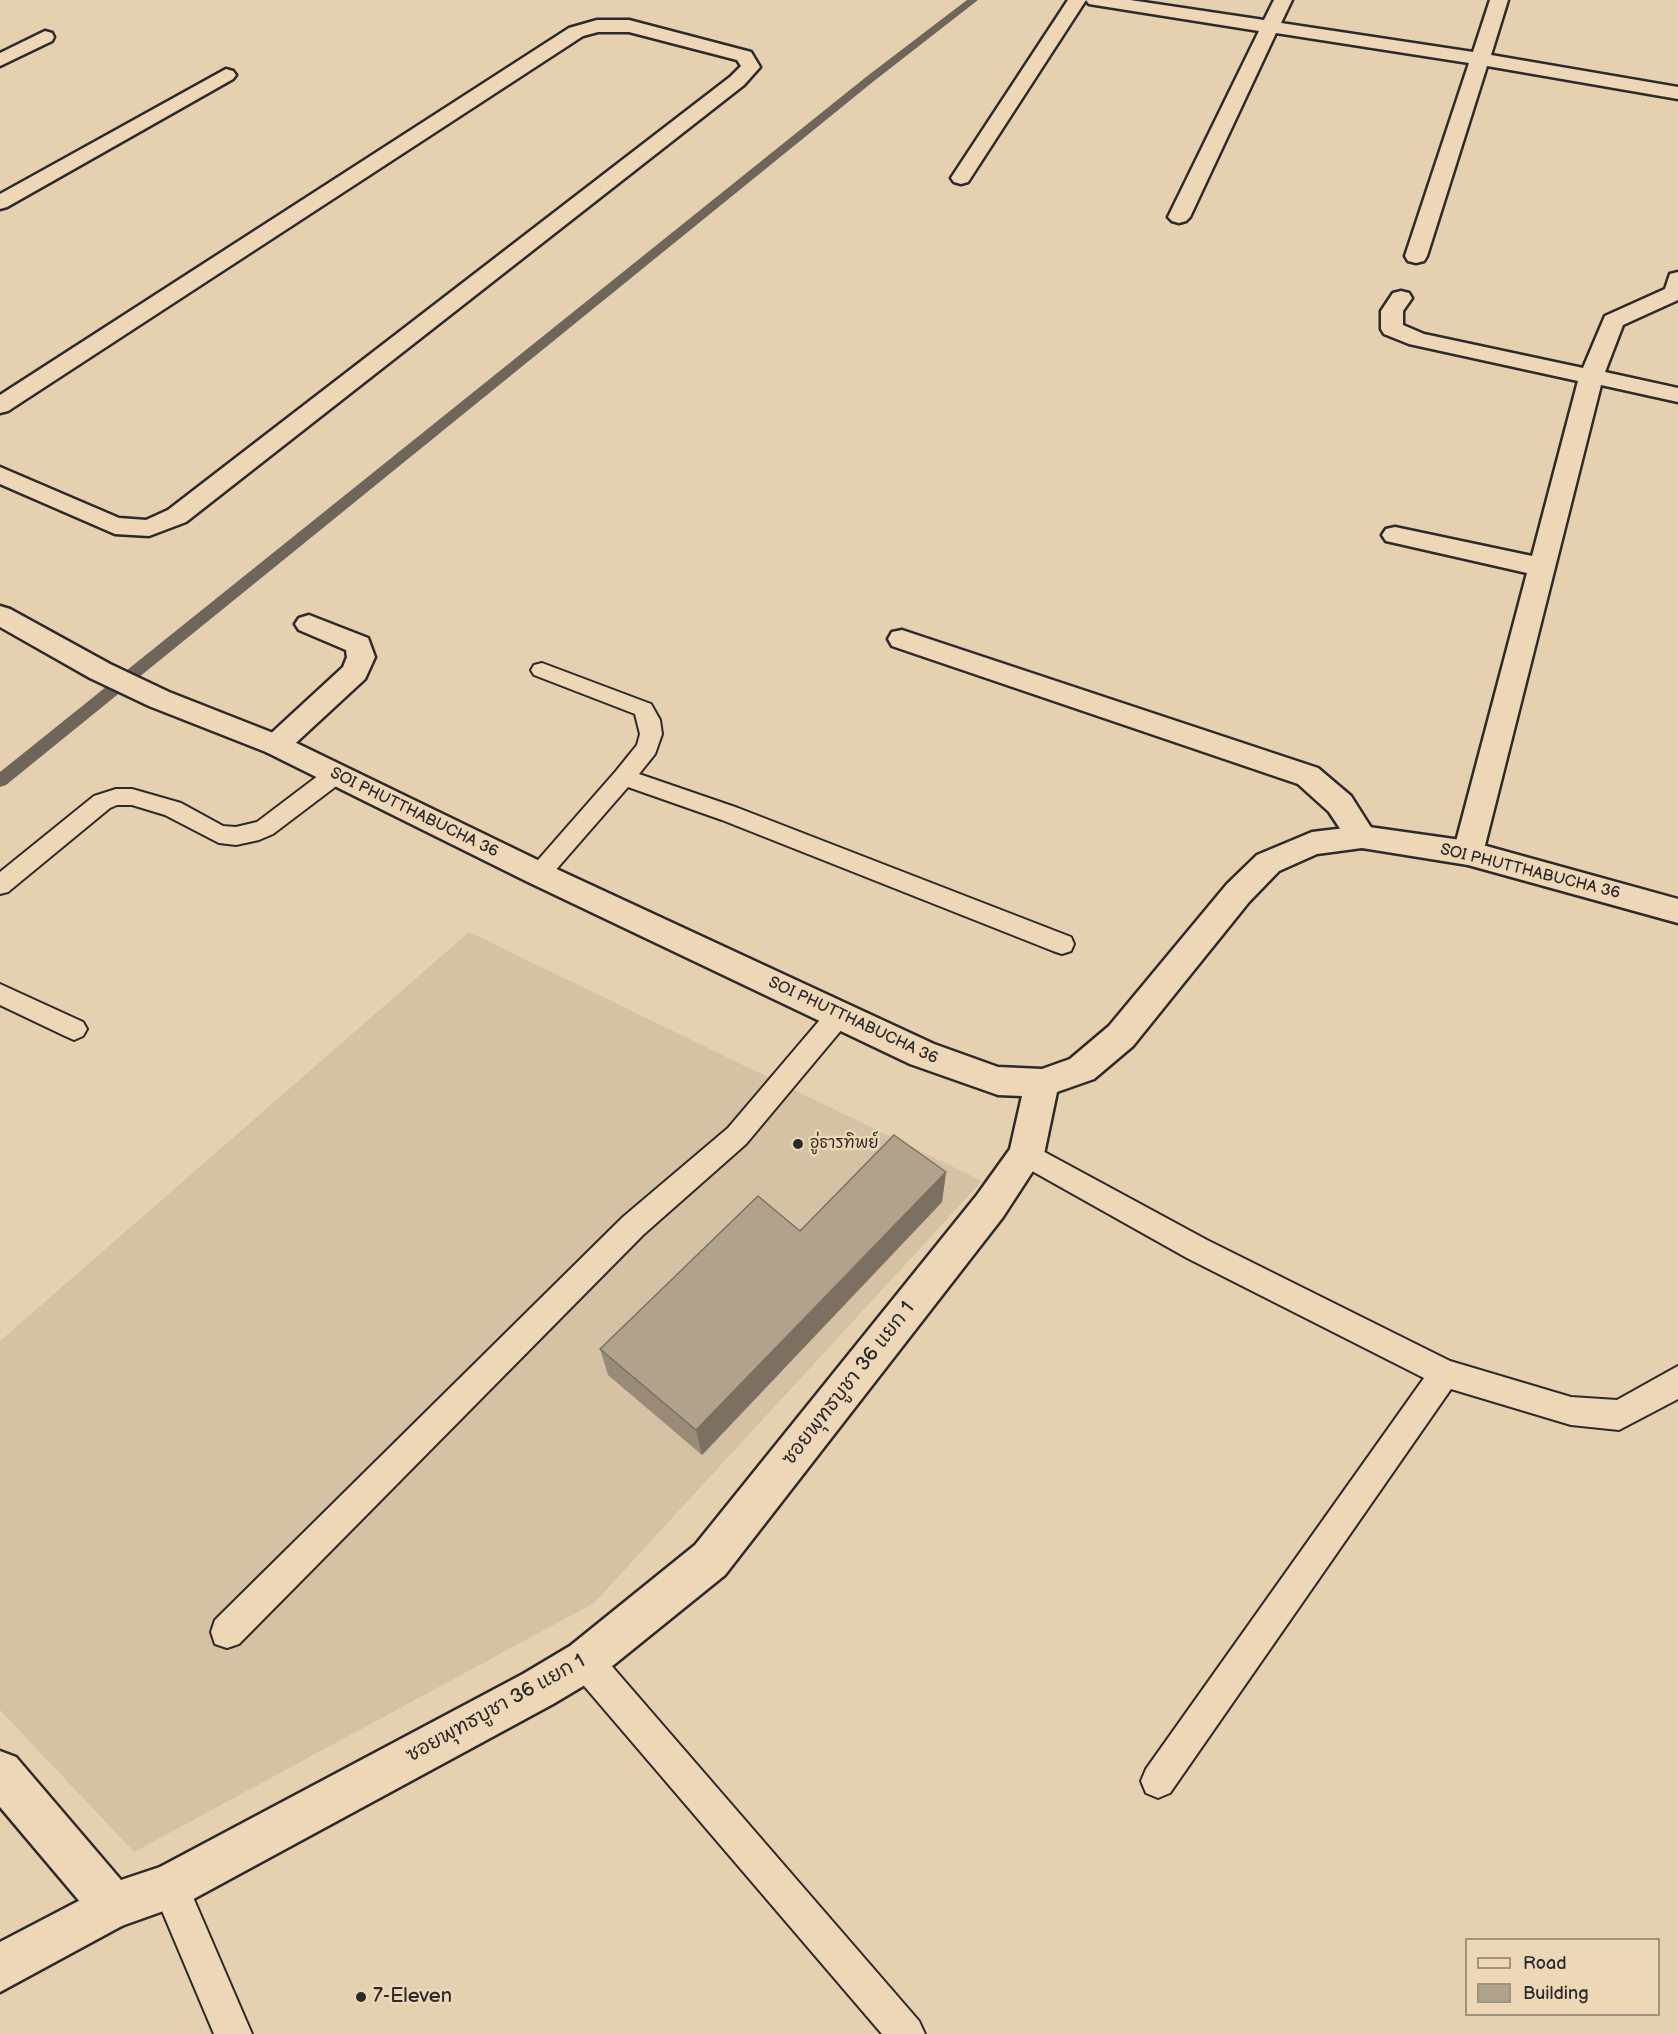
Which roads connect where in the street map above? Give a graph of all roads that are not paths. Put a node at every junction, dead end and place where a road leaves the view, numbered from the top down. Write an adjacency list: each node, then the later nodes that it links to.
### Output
1 (1077, 0): 11 (street)
2 (1095, 0): 5 (street)
3 (1283, 0): 5 (street)
4 (1499, 0): 7 (street)
5 (1270, 27): 7 (street); 13 (street)
6 (45, 37): 8 (street)
7 (1480, 59): 10 (street); 14 (street)
8 (0, 60)
9 (226, 75): 12 (street)
10 (1678, 93)
11 (962, 178)
12 (0, 203)
13 (1179, 218)
14 (1416, 256)
15 (1678, 279): 17 (street)
16 (1401, 298): 17 (street)
17 (1591, 377): 18 (street); 22 (street)
18 (1678, 395)
19 (0, 406): 20 (street)
20 (0, 475)
21 (1395, 535): 22 (street)
22 (1541, 567): 31 (street)
23 (0, 615): 27 (street, SOI PHUTTHABUCHA 36)
24 (309, 624): 27 (street)
25 (902, 639): 30 (street)
26 (542, 670): 29 (lane)
27 (276, 745): 28 (street, SOI PHUTTHABUCHA 36)
28 (335, 775): 32 (street, SOI PHUTTHABUCHA 36); 33 (lane)
29 (624, 777): 32 (lane); 35 (lane)
30 (1362, 837): 31 (street, SOI PHUTTHABUCHA 36); 39 (street, SOI PHUTTHABUCHA 36)
31 (1468, 853): 34 (street, SOI PHUTTHABUCHA 36)
32 (539, 874): 37 (street, SOI PHUTTHABUCHA 36)
33 (0, 885)
34 (1678, 911)
35 (1062, 944)
36 (0, 994): 38 (lane)
37 (839, 1015): 39 (street, SOI PHUTTHABUCHA 36); 43 (lane)
38 (74, 1029)
39 (1042, 1083): 40 (street, ซอยพุทธบูชา 36 แยก 1)
40 (1026, 1154): 41 (lane); 44 (street, ซอยพุทธบูชา 36 แยก 1)
41 (1445, 1373): 42 (lane); 46 (lane)
42 (1678, 1380)
43 (227, 1632)
44 (585, 1661): 47 (street, ซอยพุทธบูชา 36 แยก 1); 51 (lane)
45 (0, 1773): 48 (street)
46 (1158, 1781)
47 (170, 1887): 48 (street, ซอยพุทธบูชา 36 แยก 1); 50 (lane)
48 (113, 1906): 49 (street, ซอยพุทธบูชา 36 แยก 1)
49 (0, 1968)
50 (233, 2034)
51 (906, 2034)

